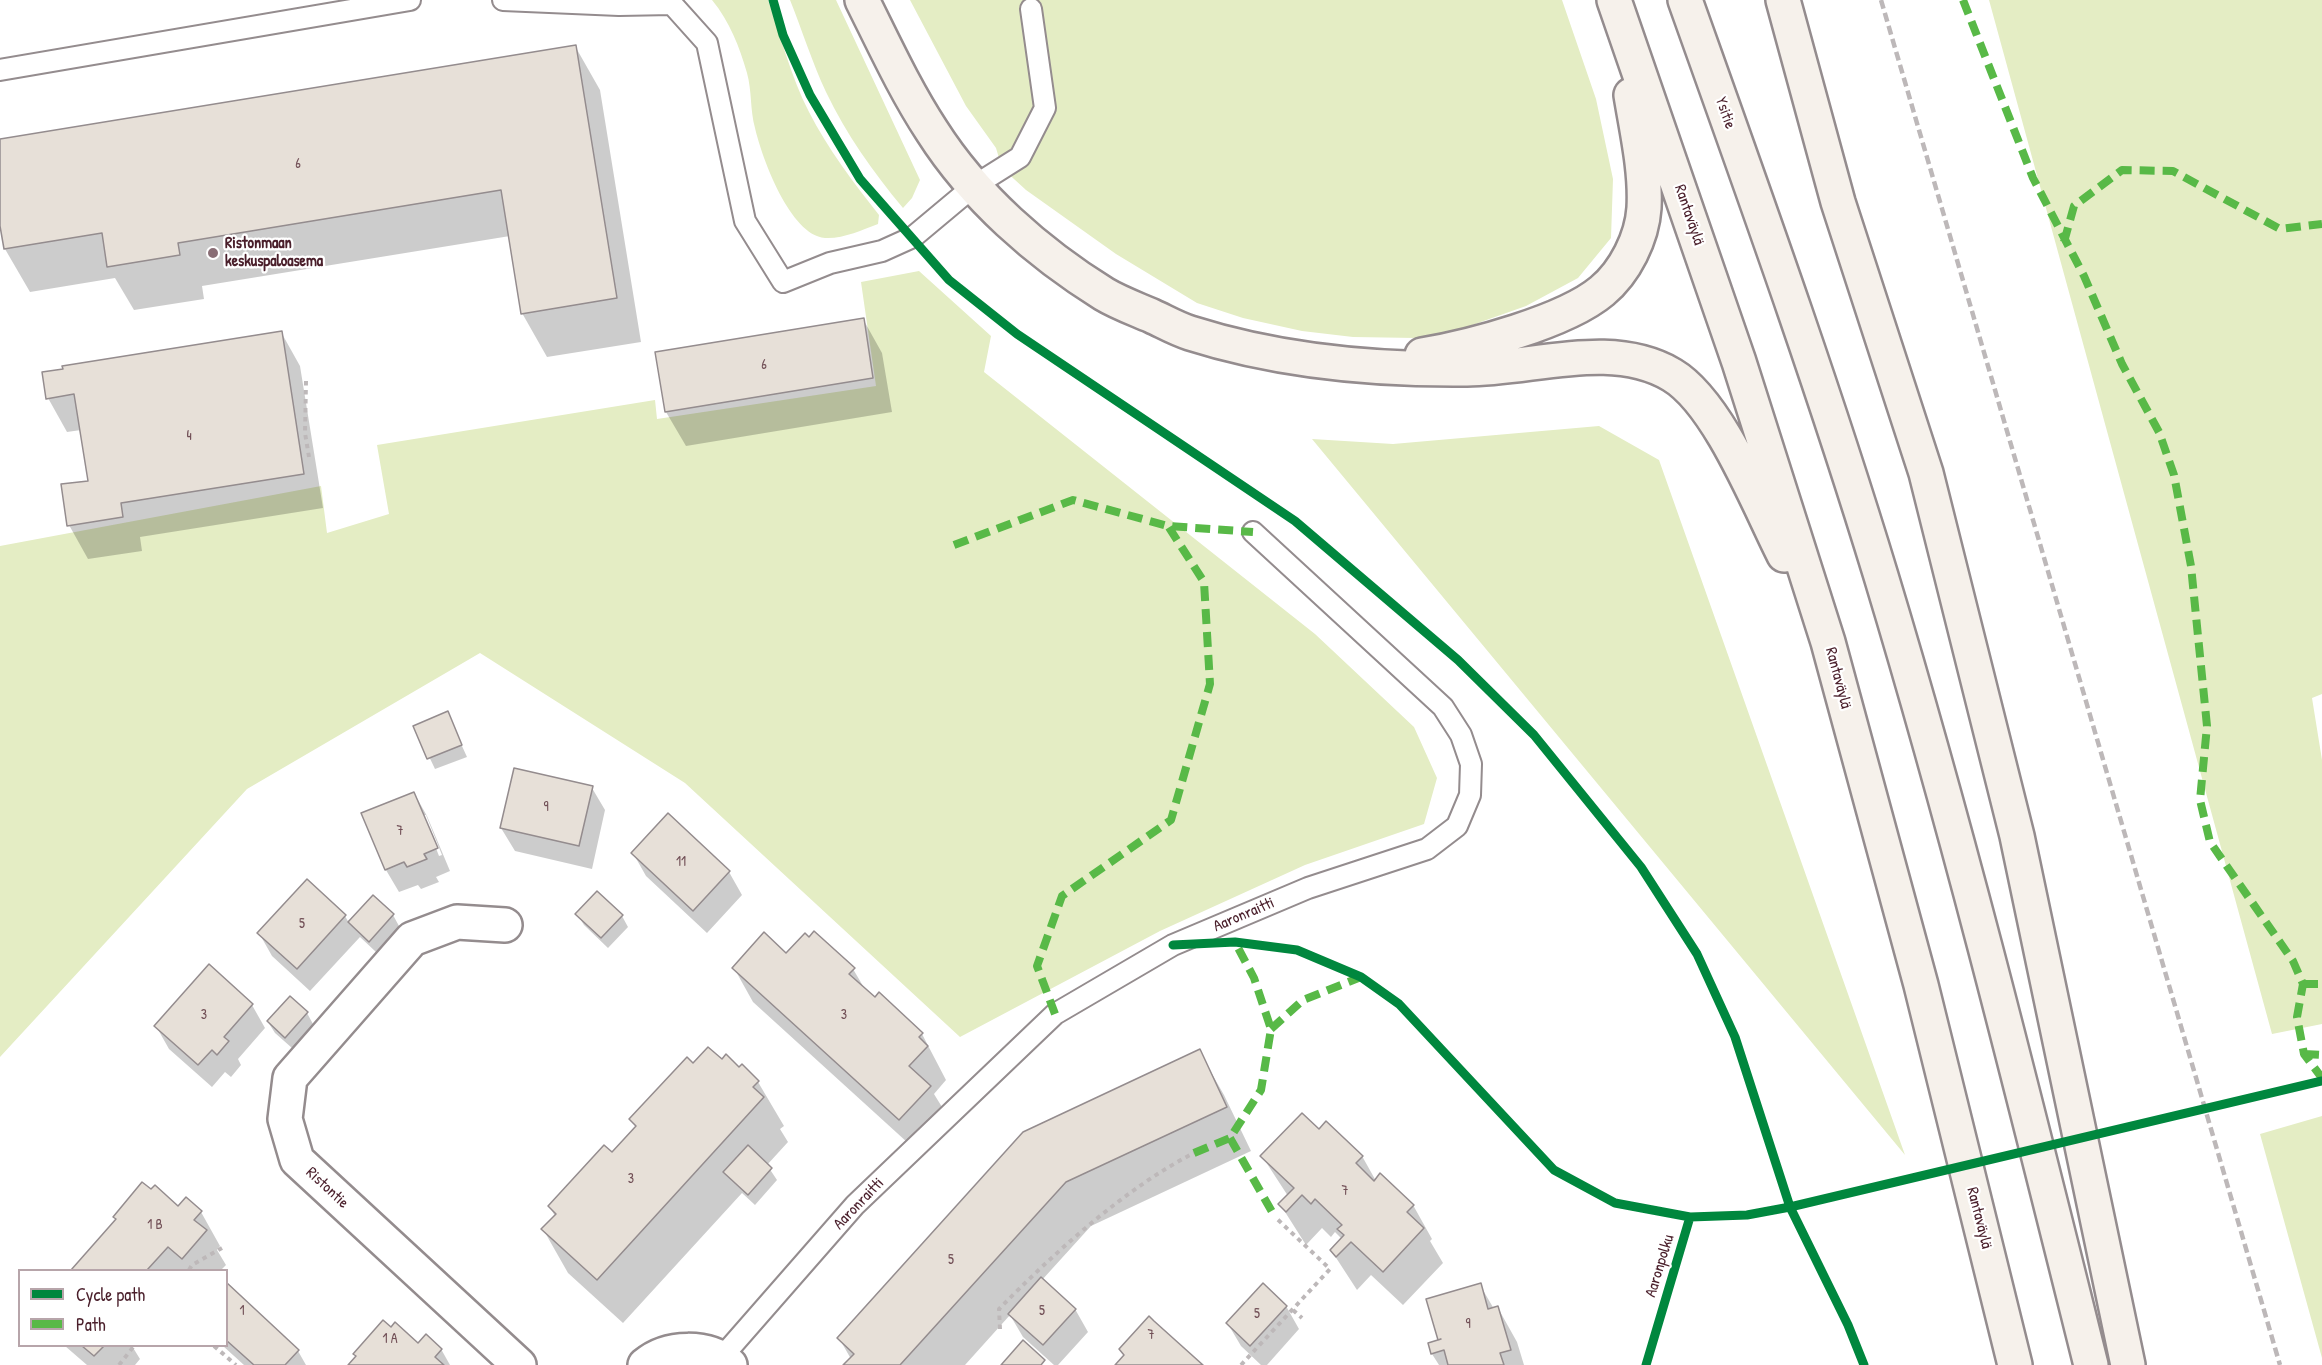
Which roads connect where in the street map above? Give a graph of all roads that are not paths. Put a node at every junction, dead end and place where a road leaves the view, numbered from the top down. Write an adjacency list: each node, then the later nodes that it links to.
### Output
1 (410, 0): 8 (lane)
2 (503, 0): 9 (lane)
3 (1685, 0): 18 (highway, Ysitie)
4 (1783, 0): 19 (highway)
5 (862, 1): 9 (highway)
6 (1615, 2): 10 (highway); 12 (highway, Rantaväylä)
7 (1030, 9): 9 (lane)
8 (0, 70)
9 (974, 186): 10 (highway)
10 (1362, 364): 12 (highway)
11 (1253, 532): 14 (lane, Aaronraitti)
12 (1828, 642): 17 (highway, Rantaväylä)
13 (504, 925): 15 (street, Ristontie)
14 (726, 1361): 16 (street)
15 (519, 1365)
16 (645, 1365)
17 (2015, 1365)
18 (2091, 1365)
19 (2128, 1365)

